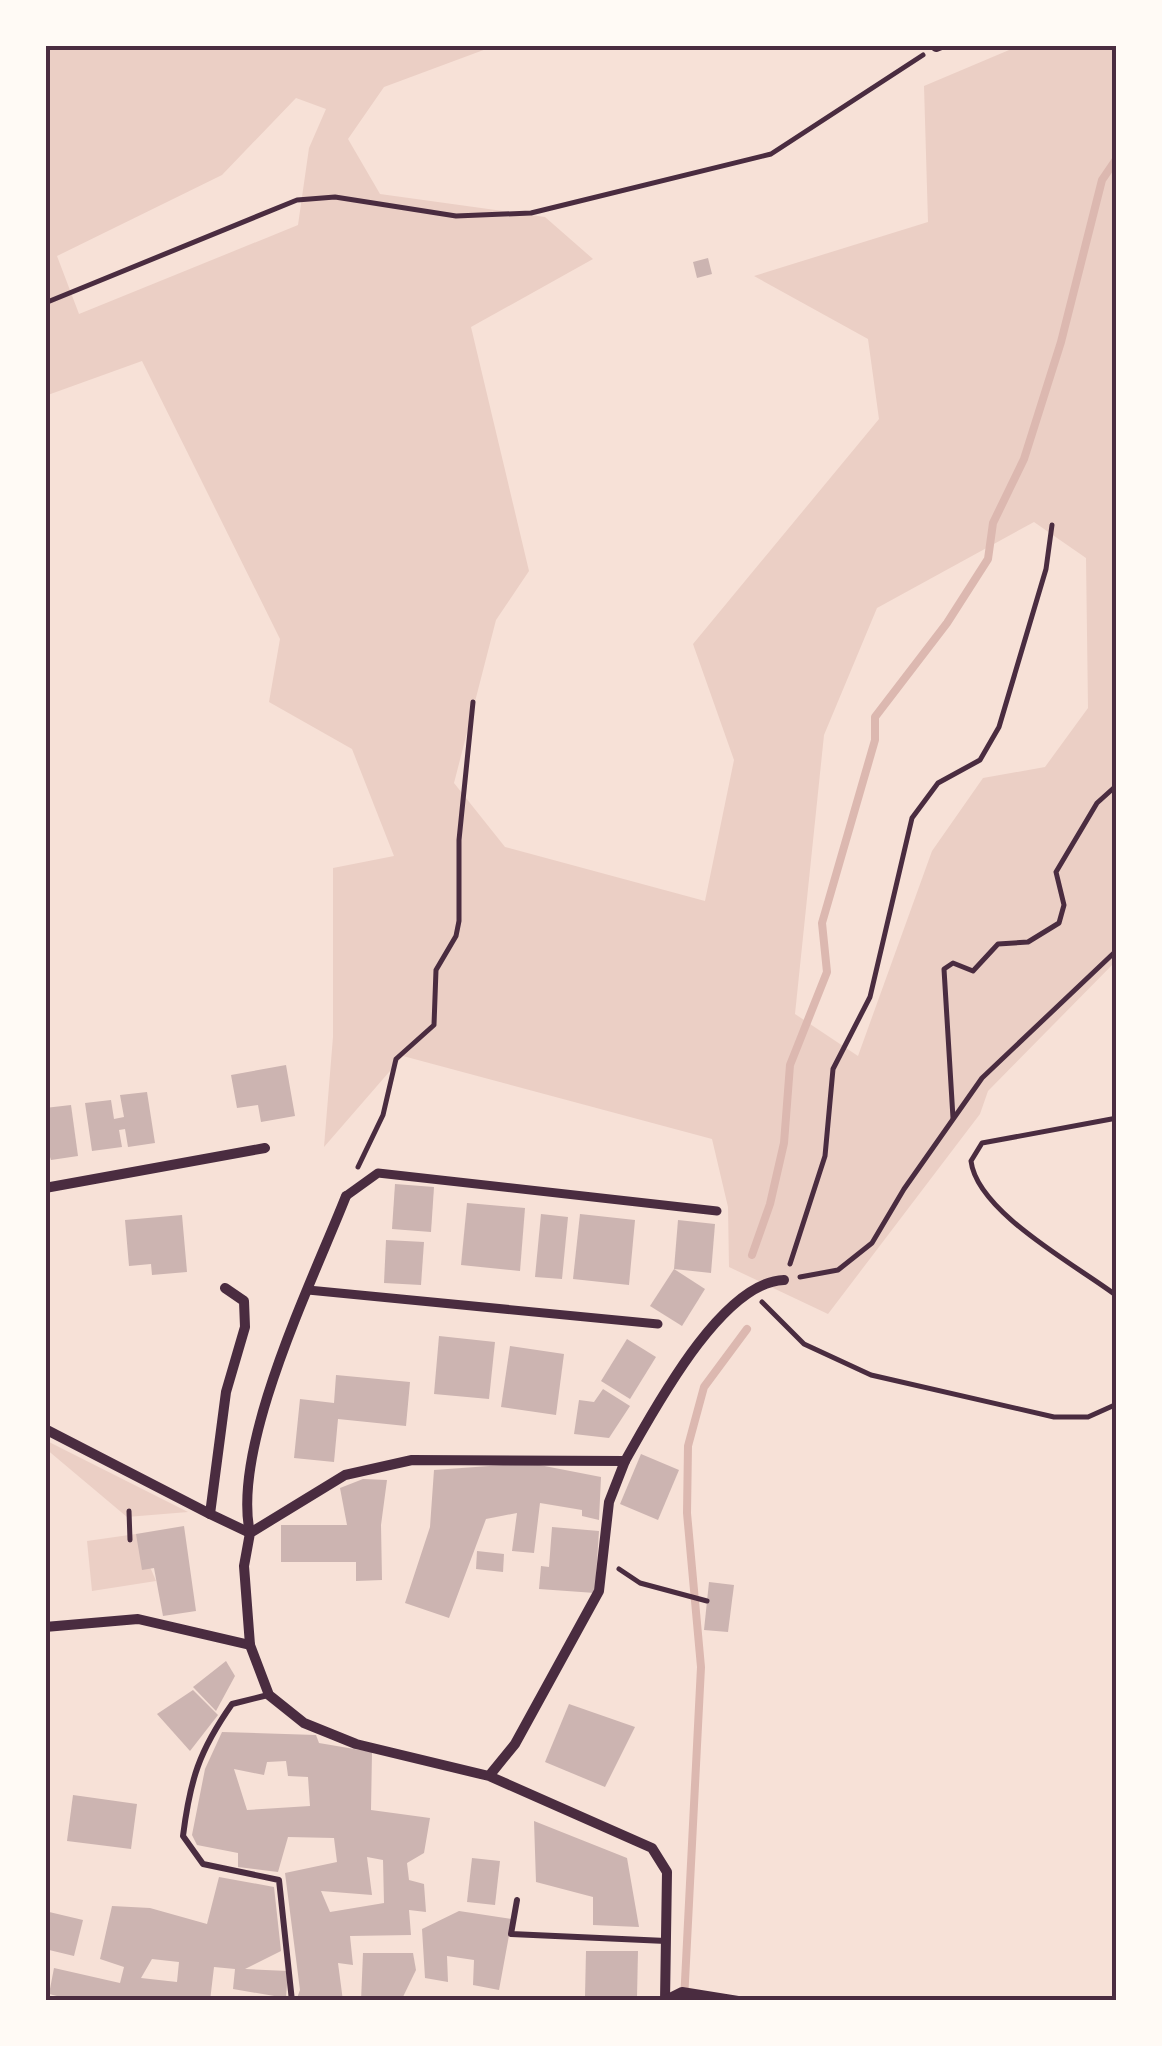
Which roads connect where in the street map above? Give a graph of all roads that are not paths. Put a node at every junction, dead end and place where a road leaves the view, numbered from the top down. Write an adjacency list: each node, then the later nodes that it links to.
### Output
1 (266, 1148): 2 (street)
2 (45, 1188)
3 (346, 1196): 4 (street); 7 (street)
4 (717, 1211)
5 (784, 1280): 10 (street)
6 (225, 1288): 11 (street)
7 (308, 1290): 8 (street); 12 (street)
8 (658, 1324)
9 (45, 1429): 11 (street)
10 (624, 1461): 12 (street); 16 (street)
11 (210, 1514): 12 (street)
12 (250, 1532): 14 (street)
13 (45, 1626): 14 (street)
14 (250, 1645): 15 (street)
15 (269, 1695): 16 (street); 20 (lane)
16 (489, 1776): 18 (street)
17 (517, 1900): 18 (lane)
18 (668, 1941): 19 (street)
19 (666, 2000): 21 (street)
20 (292, 2001)
21 (738, 2001)

